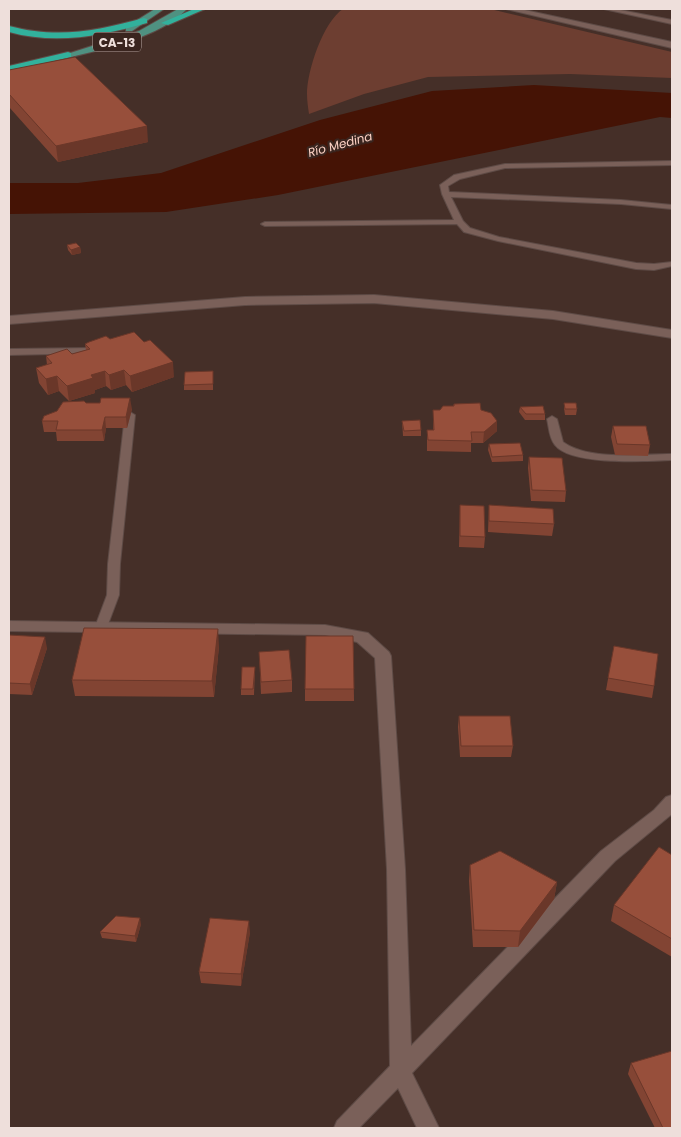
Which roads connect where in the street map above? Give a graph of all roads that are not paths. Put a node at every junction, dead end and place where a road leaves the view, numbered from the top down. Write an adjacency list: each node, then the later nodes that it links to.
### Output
1 (160, 9): 6 (main road)
2 (183, 9): 8 (main road)
3 (201, 9): 8 (highway)
4 (510, 9): 10 (street)
5 (607, 9): 7 (lane)
6 (144, 21): 9 (highway); 11 (main road)
7 (672, 22)
8 (165, 23): 11 (main road, CA-13)
9 (9, 29)
10 (672, 45)
11 (68, 55): 12 (highway, CA-13)
12 (9, 69)
13 (672, 162): 14 (lane)
14 (446, 194): 15 (lane); 16 (lane)
15 (672, 207)
16 (459, 222): 17 (lane); 18 (lane)
17 (265, 224)
18 (672, 264)
19 (9, 320): 20 (street)
20 (672, 334)
21 (104, 351): 22 (lane)
22 (9, 352)
23 (130, 415): 27 (lane)
24 (552, 419): 25 (lane)
25 (672, 457)
26 (9, 626): 27 (street)
27 (101, 627): 29 (street)
28 (668, 811): 29 (street)
29 (401, 1072): 30 (street); 31 (street)
30 (345, 1128)
31 (428, 1128)

